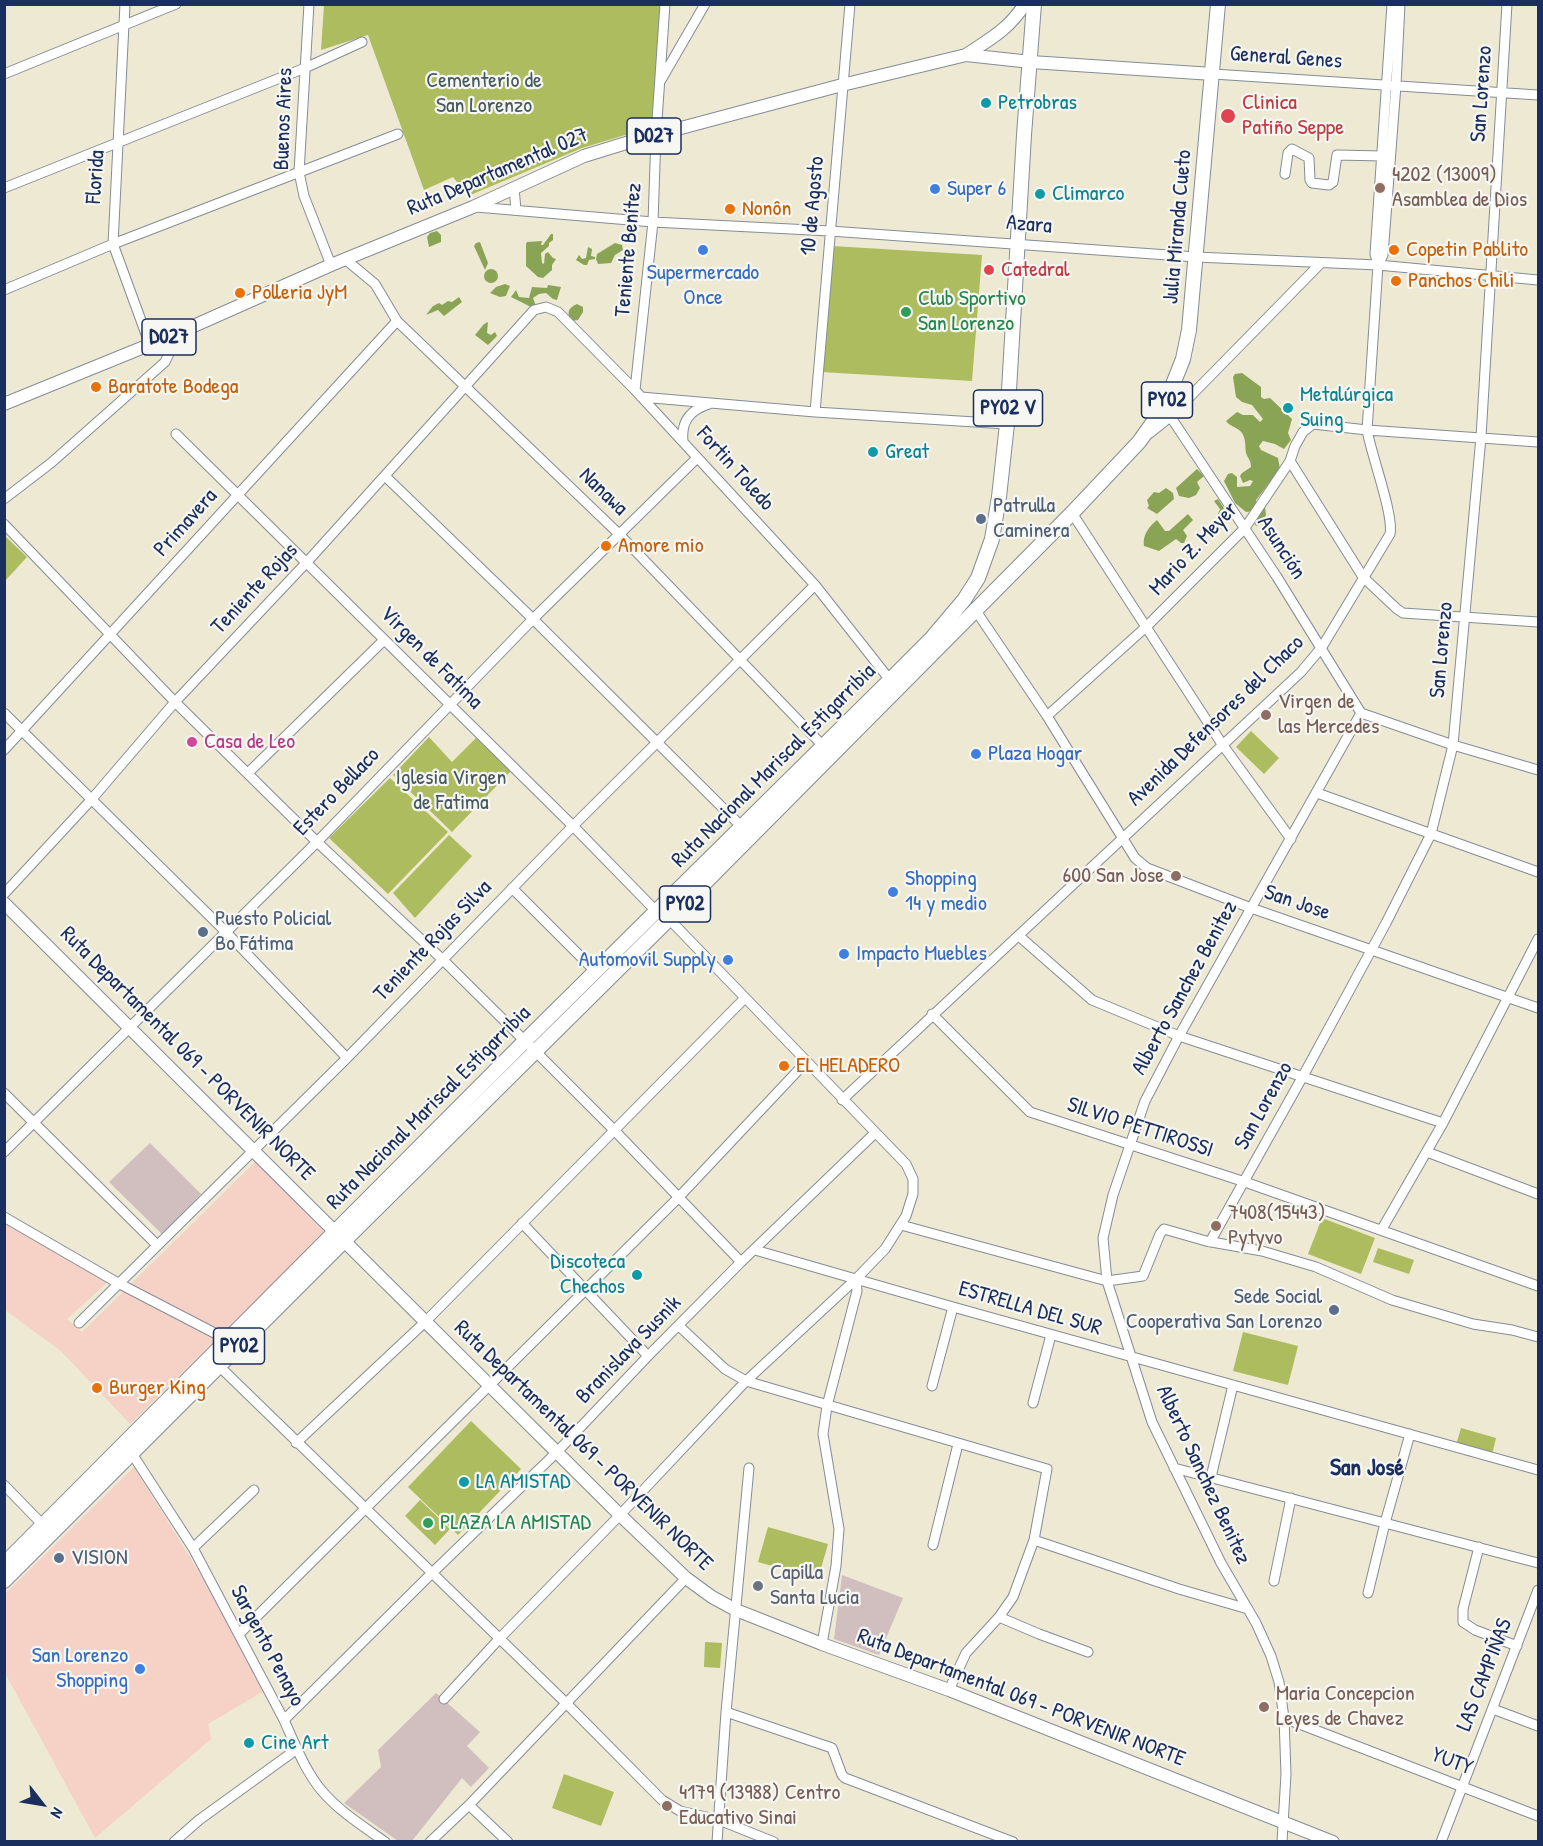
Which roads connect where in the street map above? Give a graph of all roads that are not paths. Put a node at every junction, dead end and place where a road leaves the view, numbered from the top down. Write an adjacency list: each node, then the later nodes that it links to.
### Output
1 (125, 4): 13 (street, Florida)
2 (176, 4): 13 (street)
3 (309, 4): 17 (street, Buenos Aires)
4 (665, 4): 20 (street, Teniente Benítez)
5 (705, 4): 20 (street)
6 (850, 4): 21 (street, 10 de Agosto)
7 (1024, 4): 15 (main road)
8 (1034, 4): 16 (highway, Ruta Nacional Mariscal Estigarribia / PY02 V)
9 (1218, 4): 19 (highway, Julia Miranda Cueto / PY02)
10 (1392, 4): 22 (street, Avenida Defensores del Chaco)
11 (1400, 4): 22 (street, Avenida Defensores del Chaco)
12 (1508, 4): 23 (street, San Lorenzo)
13 (125, 24): 18 (street); 27 (street, Florida)
14 (362, 42): 17 (street)
15 (966, 55): 16 (main road, Ruta Departamental 027 / D027); 21 (main road, Ruta Departamental 027 / D027)
16 (1031, 62): 19 (main road, General Genes / D027); 38 (highway, Ruta Nacional Mariscal Estigarribia / PY02 V)
17 (304, 68): 27 (street); 29 (street, Buenos Aires)
18 (4, 74)
19 (1213, 74): 22 (street, General Genes); 39 (highway, Julia Miranda Cueto / PY02)
20 (659, 83): 26 (street, Teniente Benítez)
21 (842, 85): 26 (main road, Ruta Departamental 027 / D027); 36 (street, 10 de Agosto)
22 (1392, 85): 23 (street, General Genes); 28 (street, Avenida Defensores del Chaco); 43 (street, Avenida Defensores del Chaco)
23 (1502, 93): 24 (street, General Genes); 44 (street, San Lorenzo)
24 (1539, 95)
25 (398, 134): 29 (street)
26 (656, 135): 32 (main road, Ruta Departamental 027 / D027); 35 (street, Teniente Benítez)
27 (118, 143): 31 (street); 37 (street, Florida)
28 (1382, 156): 30 (street); 43 (street, Avenida Defensores del Chaco)
29 (299, 172): 37 (street); 42 (street, Buenos Aires)
30 (1285, 174)
31 (4, 188)
32 (514, 188): 33 (main road, Ruta Departamental 027 / D027); 34 (street)
33 (473, 207): 34 (street, Azara); 40 (main road, Ruta Departamental 027 / D027)
34 (516, 210): 35 (street, Azara)
35 (653, 222): 36 (street, Azara); 52 (street, Teniente Benítez)
36 (830, 231): 38 (street, Azara); 55 (street, 10 de Agosto)
37 (113, 244): 46 (street); 50 (street, Florida)
38 (1019, 244): 39 (street, Azara); 57 (highway, Ruta Nacional Mariscal Estigarribia / PY02 V)
39 (1196, 257): 41 (street, Azara); 56 (highway, Julia Miranda Cueto / PY02)
40 (345, 260): 42 (main road, Ruta Departamental 027 / D027); 48 (street, Nanawa)
41 (1321, 263): 43 (street, Azara); 56 (street, Julia Miranda Cueto)
42 (331, 265): 49 (main road, Ruta Departamental 027 / D027)
43 (1378, 265): 44 (street, Azara); 58 (street, Avenida Defensores del Chaco)
44 (1491, 275): 45 (street, Azara); 60 (street, San Lorenzo)
45 (1539, 280)
46 (4, 290)
47 (534, 310): 51 (street, Teniente Rojas); 52 (street, Fortin Toledo)
48 (397, 321): 51 (street, Nanawa); 66 (street, Primavera)
49 (171, 336): 50 (main road, Ruta Departamental 027 / D027); 67 (street)
50 (150, 345): 54 (main road, Ruta Departamental 027 / D027)
51 (465, 387): 65 (street, Teniente Rojas); 71 (street, Nanawa)
52 (638, 394): 53 (street); 61 (street, Fortin Toledo)
53 (712, 403): 55 (street); 61 (street)
54 (4, 404)
55 (815, 412): 57 (street)
56 (1167, 412): 68 (highway, Julia Miranda Cueto / PY02); 70 (street, Asunción)
57 (1007, 424): 73 (highway, Ruta Nacional Mariscal Estigarribia / PY02 V)
58 (1367, 430): 60 (street, Mario Z. Meyer); 64 (street, Mario Z. Meyer); 74 (street, Avenida Defensores del Chaco)
59 (176, 434): 66 (street, Virgen de Fatima)
60 (1481, 437): 62 (street, Mario Z. Meyer); 79 (street, San Lorenzo)
61 (682, 441): 63 (street, Fortin Toledo)
62 (1539, 442)
63 (697, 458): 71 (street, Estero Bellaco); 76 (street, Fortin Toledo)
64 (1290, 461): 70 (street, Mario Z. Meyer); 74 (street)
65 (385, 476): 72 (street, Teniente Rojas); 80 (street)
66 (238, 494): 72 (street, Virgen de Fatima); 83 (street, Primavera)
67 (4, 499)
68 (1072, 513): 75 (highway, Julia Miranda Cueto / PY02); 82 (street)
69 (4, 524): 83 (street)
70 (1245, 528): 82 (street, Mario Z. Meyer); 85 (street, Asunción)
71 (620, 534): 80 (street, Estero Bellaco); 86 (street, Nanawa)
72 (307, 562): 84 (street, Virgen de Fatima); 88 (street, Teniente Rojas)
73 (982, 569): 75 (highway); 77 (highway, Ruta Nacional Mariscal Estigarribia / PY02)
74 (1363, 577): 79 (street); 85 (street, Avenida Defensores del Chaco)
75 (1004, 580): 78 (highway, Julia Miranda Cueto / PY02)
76 (815, 585): 86 (street, Teniente Rojas Silva); 87 (street, Fortin Toledo)
77 (964, 600): 78 (street, San Jose); 87 (highway, Ruta Nacional Mariscal Estigarribia / PY02)
78 (975, 609): 92 (street, San Jose); 98 (highway, Ruta Nacional Mariscal Estigarribia / PY02)
79 (1464, 616): 81 (street); 96 (street, San Lorenzo)
80 (533, 619): 89 (street, Estero Bellaco); 94 (street)
81 (1539, 622)
82 (1147, 626): 92 (street, Mario Z. Meyer); 95 (street)
83 (112, 634): 88 (street); 93 (street, Primavera)
84 (384, 640): 89 (street, Virgen de Fatima); 100 (street)
85 (1322, 647): 90 (street, Asunción); 95 (street, Avenida Defensores del Chaco)
86 (741, 661): 94 (street, Teniente Rojas Silva); 98 (street, Nanawa)
87 (890, 680): 98 (highway, Ruta Nacional Mariscal Estigarribia / PY02)
88 (175, 702): 100 (street); 102 (street, Teniente Rojas)
89 (449, 704): 103 (street, Virgen de Fatima); 108 (street, Estero Bellaco)
90 (1361, 712): 96 (street); 101 (street, Alberto Sanchez Benitez)
91 (4, 713): 93 (street)
92 (1047, 716): 106 (street, San Jose)
93 (22, 730): 97 (street, Primavera); 102 (street)
94 (658, 742): 103 (street, Teniente Rojas Silva); 104 (street)
95 (1222, 744): 106 (street, Avenida Defensores del Chaco); 107 (street)
96 (1453, 745): 99 (street); 105 (street, San Lorenzo)
97 (4, 750)
98 (828, 751): 104 (highway, Ruta Nacional Mariscal Estigarribia / PY02); 115 (highway, Ruta Nacional Mariscal Estigarribia / PY02)
99 (1539, 770)
100 (248, 773): 108 (street)
101 (1317, 793): 105 (street); 107 (street, Alberto Sanchez Benitez)
102 (91, 800): 111 (street, Teniente Rojas); 116 (street)
103 (573, 826): 110 (street, Teniente Rojas Silva); 114 (street, Virgen de Fatima)
104 (742, 827): 114 (highway, Ruta Nacional Mariscal Estigarribia / PY02)
105 (1431, 834): 109 (street); 119 (street, San Lorenzo)
106 (1122, 838): 113 (street, San Jose); 117 (street, Avenida Defensores del Chaco)
107 (1291, 839): 113 (street, Alberto Sanchez Benitez)
108 (316, 842): 116 (street, Estero Bellaco); 120 (street)
109 (1539, 872)
110 (512, 888): 120 (street, Teniente Rojas Silva); 121 (street)
111 (4, 894)
112 (4, 903): 126 (main road, Ruta Departamental 069 - PORVENIR NORTE)
113 (1251, 908): 119 (street, San Jose); 127 (street, Alberto Sanchez Benitez)
114 (656, 911): 121 (highway, Ruta Nacional Mariscal Estigarribia / PY02)
115 (669, 920): 123 (street); 129 (highway, Ruta Nacional Mariscal Estigarribia / PY02)
116 (226, 932): 126 (street, Estero Bellaco); 130 (street)
117 (1019, 936): 125 (street, Avenida Defensores del Chaco); 127 (street)
118 (1539, 939): 122 (street)
119 (1372, 949): 122 (street, San Jose); 132 (street, San Lorenzo)
120 (442, 959): 128 (street); 130 (street, Teniente Rojas Silva)
121 (595, 971): 128 (highway, Ruta Nacional Mariscal Estigarribia / PY02)
122 (1509, 997): 124 (street, San Jose); 136 (street)
123 (745, 998): 131 (street); 137 (street)
124 (1539, 1008)
125 (932, 1014): 134 (street, Avenida Defensores del Chaco); 139 (street, SILVIO PETTIROSSI)
126 (130, 1027): 135 (street, Estero Bellaco); 140 (main road, Ruta Departamental 069 - PORVENIR NORTE)
127 (1179, 1036): 132 (street); 139 (street, Alberto Sanchez Benitez)
128 (524, 1042): 129 (street); 150 (highway, Ruta Nacional Mariscal Estigarribia / PY02)
129 (536, 1051): 137 (street); 150 (highway, Ruta Nacional Mariscal Estigarribia / PY02)
130 (347, 1058): 140 (street, Teniente Rojas Silva)
131 (806, 1062): 134 (street); 145 (street)
132 (1303, 1076): 136 (street); 143 (street, San Lorenzo)
133 (4, 1094): 135 (street)
134 (842, 1100): 138 (street)
135 (33, 1122): 141 (street, Estero Bellaco); 152 (street)
136 (1443, 1124): 142 (street)
137 (614, 1130): 145 (street); 147 (street)
138 (875, 1133): 148 (street); 153 (street, Branislava Susnik)
139 (1129, 1146): 143 (street, SILVIO PETTIROSSI); 156 (street, Alberto Sanchez Benitez)
140 (252, 1151): 150 (main road, Ruta Departamental 069 - PORVENIR NORTE); 152 (street, Teniente Rojas Silva)
141 (4, 1152)
142 (1427, 1152): 144 (street); 149 (street)
143 (1245, 1182): 149 (street, SILVIO PETTIROSSI); 151 (street, San Lorenzo)
144 (1539, 1194)
145 (678, 1197): 154 (street); 159 (street)
146 (4, 1216): 157 (street)
147 (522, 1223): 159 (street); 161 (street)
148 (901, 1225): 155 (street); 156 (street)
149 (1382, 1229): 158 (street, SILVIO PETTIROSSI)
150 (340, 1236): 161 (main road, Ruta Departamental 069 - PORVENIR NORTE); 166 (highway, Ruta Nacional Mariscal Estigarribia / PY02); 169 (highway, Ruta Nacional Mariscal Estigarribia / PY02)
151 (1210, 1242): 156 (street); 165 (street)
152 (158, 1245): 157 (street, Teniente Rojas Silva)
153 (755, 1250): 154 (street, Branislava Susnik); 155 (street, ESTRELLA DEL SUR)
154 (741, 1262): 163 (street, Branislava Susnik)
155 (856, 1279): 160 (street, ESTRELLA DEL SUR); 170 (street); 175 (street)
156 (1107, 1281): 168 (street, Alberto Sanchez Benitez)
157 (118, 1283): 162 (street, Teniente Rojas Silva); 166 (street)
158 (1539, 1286)
159 (586, 1289): 167 (street); 172 (street)
160 (953, 1307): 164 (street, ESTRELLA DEL SUR); 173 (street)
161 (425, 1322): 172 (main road, Ruta Departamental 069 - PORVENIR NORTE); 177 (street)
162 (79, 1323)
163 (679, 1326): 167 (street, Branislava Susnik); 170 (street)
164 (1052, 1335): 168 (street, ESTRELLA DEL SUR); 174 (street)
165 (1539, 1337)
166 (228, 1340): 179 (highway, Ruta Nacional Mariscal Estigarribia / PY02)
167 (648, 1356): 180 (street, Branislava Susnik)
168 (1131, 1357): 171 (street, ESTRELLA DEL SUR); 182 (street, Alberto Sanchez Benitez)
169 (219, 1366): 177 (street); 179 (highway, Ruta Nacional Mariscal Estigarribia / PY02)
170 (746, 1381): 175 (street); 189 (street)
171 (1233, 1385): 176 (street, ESTRELLA DEL SUR); 184 (street)
172 (489, 1386): 180 (main road, Ruta Departamental 069 - PORVENIR NORTE); 188 (street)
173 (932, 1386)
174 (1033, 1403)
175 (827, 1406): 178 (street); 209 (street)
176 (1410, 1434): 183 (street, ESTRELLA DEL SUR); 190 (street)
177 (296, 1443): 188 (street)
178 (957, 1444): 192 (street); 193 (street)
179 (128, 1448): 191 (highway, Ruta Nacional Mariscal Estigarribia / PY02); 195 (street, Sargento Penayo); 200 (highway, Ruta Nacional Mariscal Estigarribia / PY02)
180 (557, 1452): 189 (main road, Ruta Departamental 069 - PORVENIR NORTE); 198 (street, Branislava Susnik)
181 (749, 1468): 205 (street)
182 (1174, 1468): 184 (street); 204 (street, Alberto Sanchez Benitez)
183 (1539, 1470)
184 (1212, 1478): 187 (street)
185 (4, 1485): 191 (street)
186 (254, 1490): 195 (street)
187 (1291, 1498): 190 (street); 201 (street)
188 (365, 1509): 198 (street); 207 (street)
189 (620, 1515): 199 (main road, Ruta Departamental 069 - PORVENIR NORTE); 208 (street)
190 (1385, 1523): 194 (street); 203 (street)
191 (42, 1524): 196 (highway, Ruta Nacional Mariscal Estigarribia / PY02)
192 (1034, 1540): 204 (street); 206 (street)
193 (933, 1545)
194 (1479, 1547): 197 (street); 210 (street)
195 (193, 1548): 207 (street, Sargento Penayo)
196 (4, 1563)
197 (1539, 1563)
198 (432, 1573): 208 (street); 218 (street, Branislava Susnik)
199 (686, 1578): 205 (main road, Ruta Departamental 069 - PORVENIR NORTE); 214 (street)
200 (4, 1581)
201 (1274, 1581)
202 (1539, 1590): 210 (street, LAS CAMPIÑAS)
203 (1368, 1593)
204 (1248, 1609): 217 (street, Alberto Sanchez Benitez)
205 (736, 1610): 209 (main road, Ruta Departamental 069 - PORVENIR NORTE); 216 (street)
206 (999, 1617): 211 (street); 212 (street)
207 (239, 1634): 218 (street, Sargento Penayo)
208 (500, 1639): 213 (street); 214 (street)
209 (822, 1644): 212 (main road, Ruta Departamental 069 - PORVENIR NORTE)
210 (1517, 1646): 215 (street, LAS CAMPIÑAS)
211 (1088, 1652)
212 (949, 1689): 225 (main road, Ruta Departamental 069 - PORVENIR NORTE)
213 (444, 1700)
214 (566, 1703): 222 (street); 224 (street)
215 (1493, 1709): 219 (street); 221 (street, LAS CAMPIÑAS)
216 (726, 1712): 224 (street); 232 (street)
217 (1284, 1718): 221 (street, YUTY); 225 (street, Alberto Sanchez Benitez)
218 (284, 1720): 220 (street, Sargento Penayo)
219 (1539, 1726)
220 (297, 1749): 226 (street); 227 (street, Sargento Penayo)
221 (1463, 1787): 223 (street, YUTY); 235 (street, LAS CAMPIÑAS)
222 (469, 1805): 228 (street); 229 (street)
223 (1539, 1816)
224 (719, 1820): 230 (street); 231 (street)
225 (1283, 1822): 233 (street, Alberto Sanchez Benitez); 234 (main road, Ruta Departamental 069 - PORVENIR NORTE)
226 (174, 1842)
227 (385, 1842)
228 (430, 1842)
229 (508, 1842)
230 (717, 1842)
231 (774, 1842)
232 (1013, 1842)
233 (1282, 1842)
234 (1334, 1842)
235 (1441, 1842)

